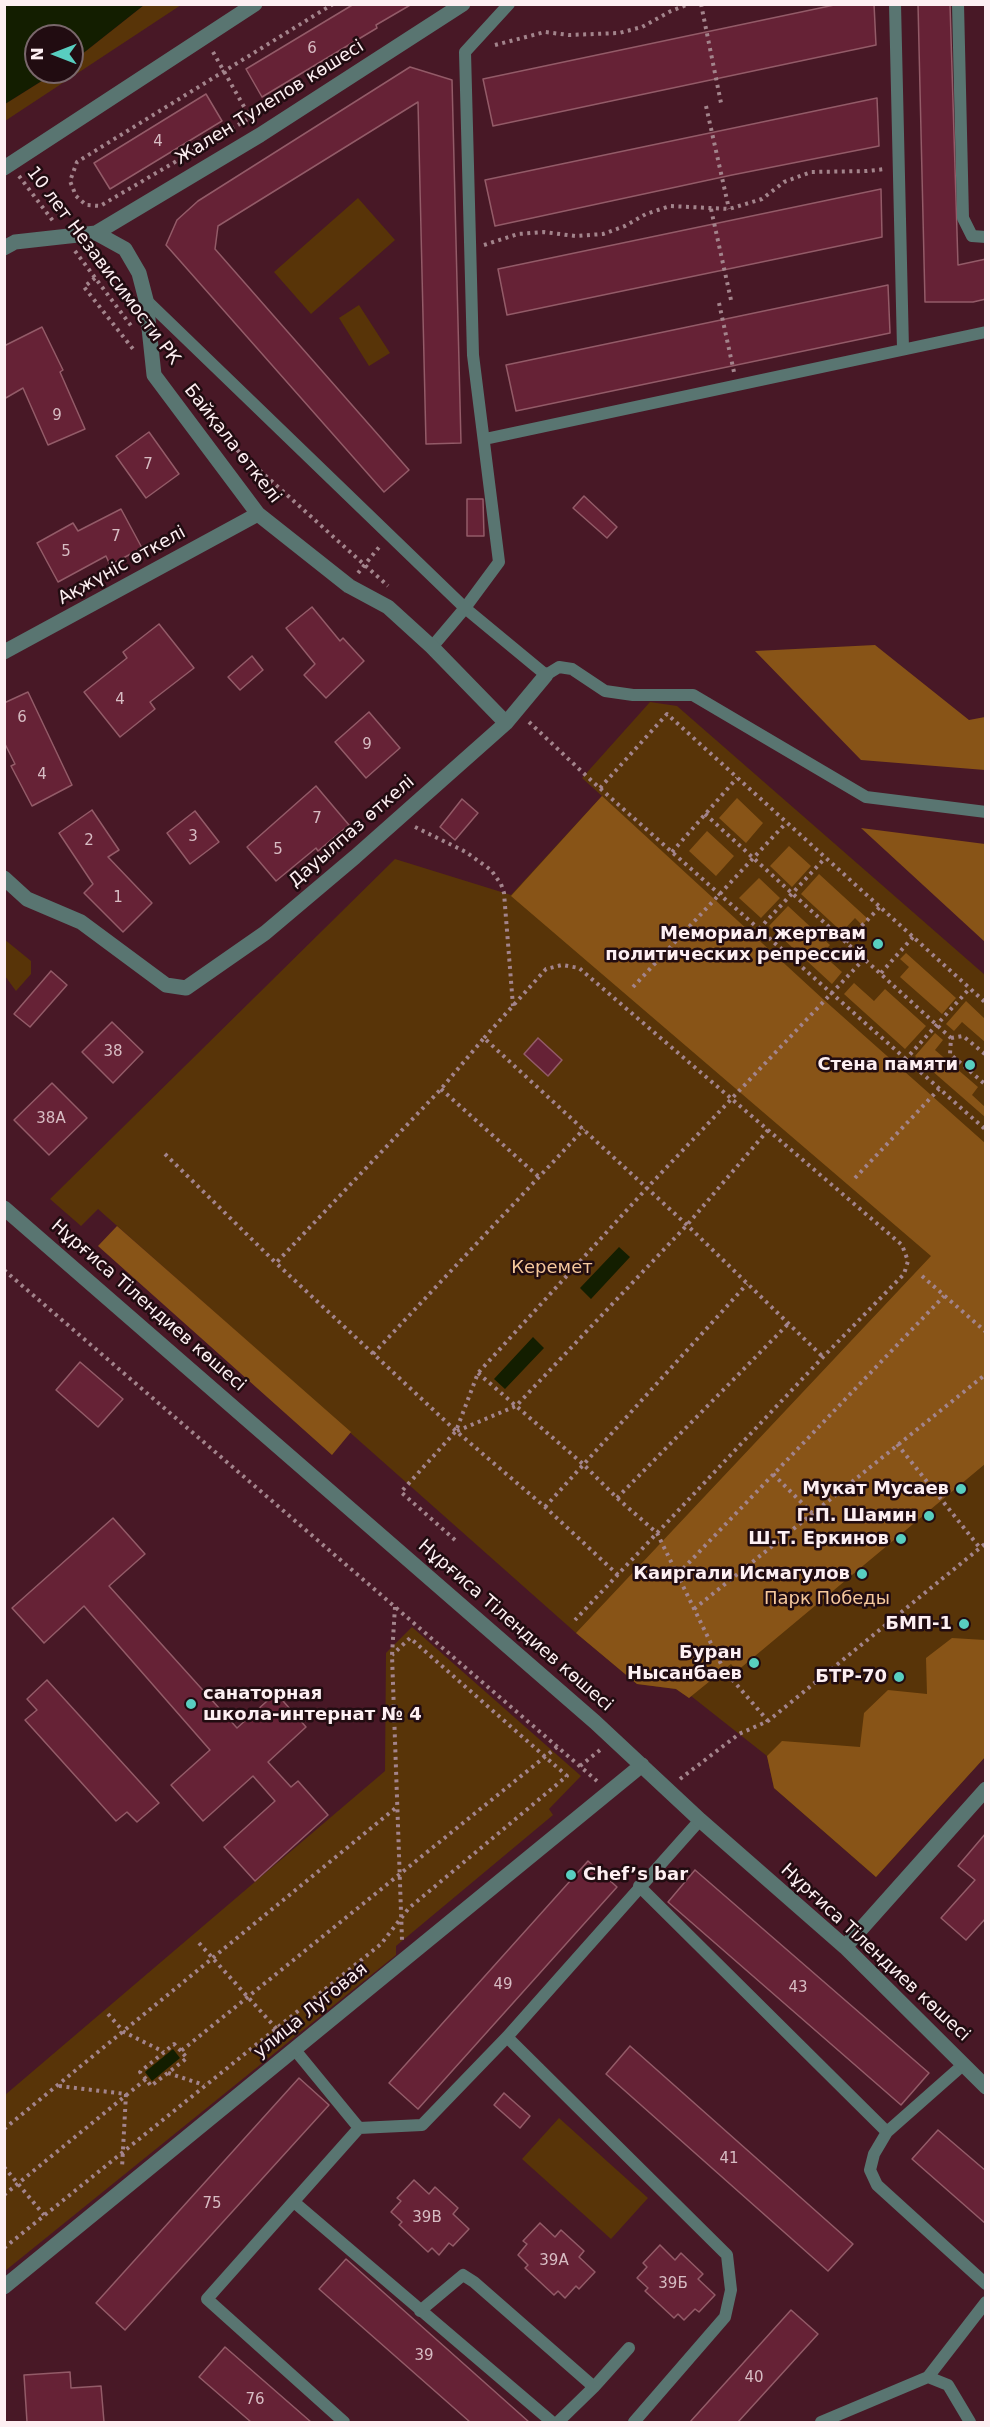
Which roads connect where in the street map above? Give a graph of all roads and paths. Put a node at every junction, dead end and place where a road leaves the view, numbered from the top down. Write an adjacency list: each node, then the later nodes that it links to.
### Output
1 (255, 4): 9 (street)
2 (333, 4): 11 (path)
3 (463, 4): 16 (street, Жален Тулепов көшесі)
4 (509, 4): 10 (lane)
5 (689, 4): 10 (path)
6 (701, 4): 12 (path)
7 (895, 4): 17 (lane)
8 (958, 4): 24 (lane)
9 (204, 37): 11 (path); 18 (street)
10 (465, 52): 27 (lane)
11 (224, 72): 15 (path); 15 (path)
12 (721, 104)
13 (706, 106): 21 (path)
14 (260, 111): 15 (path)
15 (250, 117): 16 (path)
16 (260, 135): 23 (street, Жален Тулепов көшесі)
17 (898, 167): 21 (path); 34 (lane)
18 (4, 168)
19 (18, 175): 22 (path, 10 лет Независимости РК)
20 (711, 209): 21 (path); 27 (path); 30 (path)
21 (729, 209)
22 (53, 222)
23 (96, 232): 25 (street); 29 (street)
24 (986, 237)
25 (4, 248)
26 (74, 250): 28 (path, 10 лет Независимости РК)
27 (469, 251): 38 (lane)
28 (95, 278): 33 (path, 10 лет Независимости РК); 35 (path)
29 (147, 300): 35 (street); 40 (lane)
30 (731, 300)
31 (719, 303): 36 (path)
32 (986, 332): 34 (lane)
33 (136, 333)
34 (903, 349): 36 (lane)
35 (154, 375): 39 (street, Байқала өткелі)
36 (737, 384): 38 (lane)
37 (224, 438): 40 (path)
38 (485, 439): 41 (lane)
39 (258, 514): 42 (street, Байқала өткелі); 43 (street, Ақжүніс өткелі)
40 (389, 535): 41 (lane)
41 (465, 608): 42 (lane); 44 (lane)
42 (432, 647): 46 (street, Байқала өткелі)
43 (4, 652)
44 (546, 675): 45 (street, Дауылпаз өткелі); 49 (lane)
45 (516, 710): 46 (street, Дауылпаз өткелі); 48 (path)
46 (506, 723): 51 (street, Дауылпаз өткелі)
47 (737, 778): 48 (path); 50 (path); 52 (path)
48 (600, 788): 53 (path)
49 (986, 812)
50 (705, 814): 53 (path); 55 (path)
51 (398, 819): 56 (street, Дауылпаз өткелі); 69 (path)
52 (786, 823): 54 (path); 55 (path)
53 (672, 852): 58 (path)
54 (825, 858): 57 (path); 59 (path)
55 (754, 859): 57 (path); 58 (path)
56 (4, 878)
57 (792, 893): 60 (path); 62 (path)
58 (721, 894): 60 (path); 65 (path)
59 (880, 907): 61 (path); 62 (path)
60 (759, 929): 67 (path)
61 (913, 937): 64 (path); 66 (path)
62 (846, 942): 63 (path)
63 (864, 959): 64 (path); 67 (path)
64 (881, 973): 70 (path)
65 (633, 987)
66 (970, 988): 68 (path); 70 (path)
67 (830, 993): 74 (path); 78 (path)
68 (986, 1003)
69 (513, 1006): 71 (path); 78 (path)
70 (937, 1025): 72 (path); 74 (path)
71 (484, 1038): 76 (path); 79 (path)
72 (951, 1038): 73 (path); 75 (path)
73 (986, 1055)
74 (905, 1060): 77 (path)
75 (986, 1085)
76 (441, 1089): 83 (path); 88 (path)
77 (939, 1089): 81 (path); 84 (path)
78 (732, 1098): 80 (path); 85 (path)
79 (584, 1129): 83 (path); 85 (path)
80 (768, 1130): 87 (path); 96 (path)
81 (986, 1130)
82 (165, 1154): 88 (path)
83 (539, 1177): 95 (path)
84 (855, 1178)
85 (647, 1188): 87 (path); 97 (path)
86 (4, 1208): 118 (street, Нұрғиса Тілендиев көшесі)
87 (687, 1225): 91 (path); 99 (path)
88 (276, 1263): 95 (path)
89 (4, 1270): 113 (path)
90 (922, 1276): 92 (path)
91 (747, 1284): 93 (path); 102 (path)
92 (944, 1296): 94 (path); 103 (path)
93 (789, 1323): 96 (path); 104 (path)
94 (986, 1332)
95 (373, 1354): 100 (path)
96 (823, 1357): 107 (path)
97 (478, 1373): 99 (path); 100 (path)
98 (986, 1374): 101 (path)
99 (516, 1406): 100 (path); 102 (path)
100 (456, 1431): 105 (path); 108 (path)
101 (897, 1444): 106 (path); 110 (path)
102 (583, 1464): 104 (path); 105 (path)
103 (773, 1474): 106 (path); 111 (path)
104 (617, 1498): 107 (path)
105 (545, 1507): 112 (path)
106 (812, 1513): 114 (path)
107 (657, 1533): 111 (path); 112 (path)
108 (454, 1540)
109 (986, 1543): 110 (path)
110 (980, 1548): 117 (path)
111 (678, 1574): 114 (path)
112 (618, 1575): 115 (path)
113 (395, 1607): 116 (path); 119 (path)
114 (694, 1609): 117 (path)
115 (575, 1620)
116 (392, 1655): 120 (path); 126 (path)
117 (768, 1721): 123 (path)
118 (613, 1738): 121 (street, Нұрғиса Тілендиев көшесі); 122 (path)
119 (557, 1747): 120 (path); 122 (path)
120 (545, 1757): 128 (path); 130 (path)
121 (642, 1765): 123 (street, Нұрғиса Тілендиев көшесі); 125 (street, улица Луговая)
122 (580, 1766): 125 (path)
123 (668, 1789): 127 (street, Нұрғиса Тілендиев көшесі)
124 (986, 1789): 132 (street)
125 (609, 1791): 134 (street, улица Луговая)
126 (398, 1806): 128 (path); 133 (path)
127 (700, 1820): 129 (lane); 132 (street, Нұрғиса Тілендиев көшесі)
128 (400, 1875): 130 (path); 135 (path)
129 (639, 1886): 139 (lane); 153 (lane)
130 (402, 1918): 134 (path); 137 (path)
131 (199, 1943): 133 (path)
132 (845, 1947): 144 (street, Нұрғиса Тілендиев көшесі)
133 (213, 1958): 135 (path); 138 (path)
134 (403, 1962): 141 (street, улица Луговая)
135 (248, 1997): 137 (path); 142 (path)
136 (108, 2014): 138 (path)
137 (276, 2029): 140 (path); 148 (path)
138 (124, 2032): 143 (path); 147 (path)
139 (507, 2037): 151 (lane); 172 (lane)
140 (284, 2038)
141 (295, 2050): 151 (lane); 163 (street, улица Луговая)
142 (181, 2051): 143 (path); 145 (path)
143 (164, 2052): 146 (path)
144 (964, 2064): 149 (street, Нұрғиса Тілендиев көшесі); 153 (lane)
145 (168, 2073): 146 (path); 148 (path)
146 (146, 2079): 150 (path)
147 (58, 2085): 150 (path); 152 (path)
148 (205, 2085): 154 (path)
149 (986, 2087)
150 (126, 2094): 154 (path); 157 (path)
151 (359, 2128): 159 (lane)
152 (4, 2129)
153 (887, 2132): 162 (lane)
154 (123, 2152): 156 (path); 160 (path)
155 (4, 2167): 157 (path)
156 (122, 2169)
157 (18, 2183): 158 (path); 160 (path)
158 (4, 2194)
159 (294, 2202): 165 (lane); 169 (lane)
160 (44, 2215): 161 (path)
161 (4, 2247)
162 (986, 2284)
163 (4, 2287)
164 (986, 2302): 167 (lane)
165 (420, 2311): 168 (lane); 170 (lane)
166 (629, 2348): 168 (lane)
167 (928, 2377): 173 (lane); 174 (lane)
168 (594, 2387): 171 (lane)
169 (344, 2422)
170 (552, 2422)
171 (558, 2422)
172 (634, 2422)
173 (821, 2422)
174 (970, 2422)

